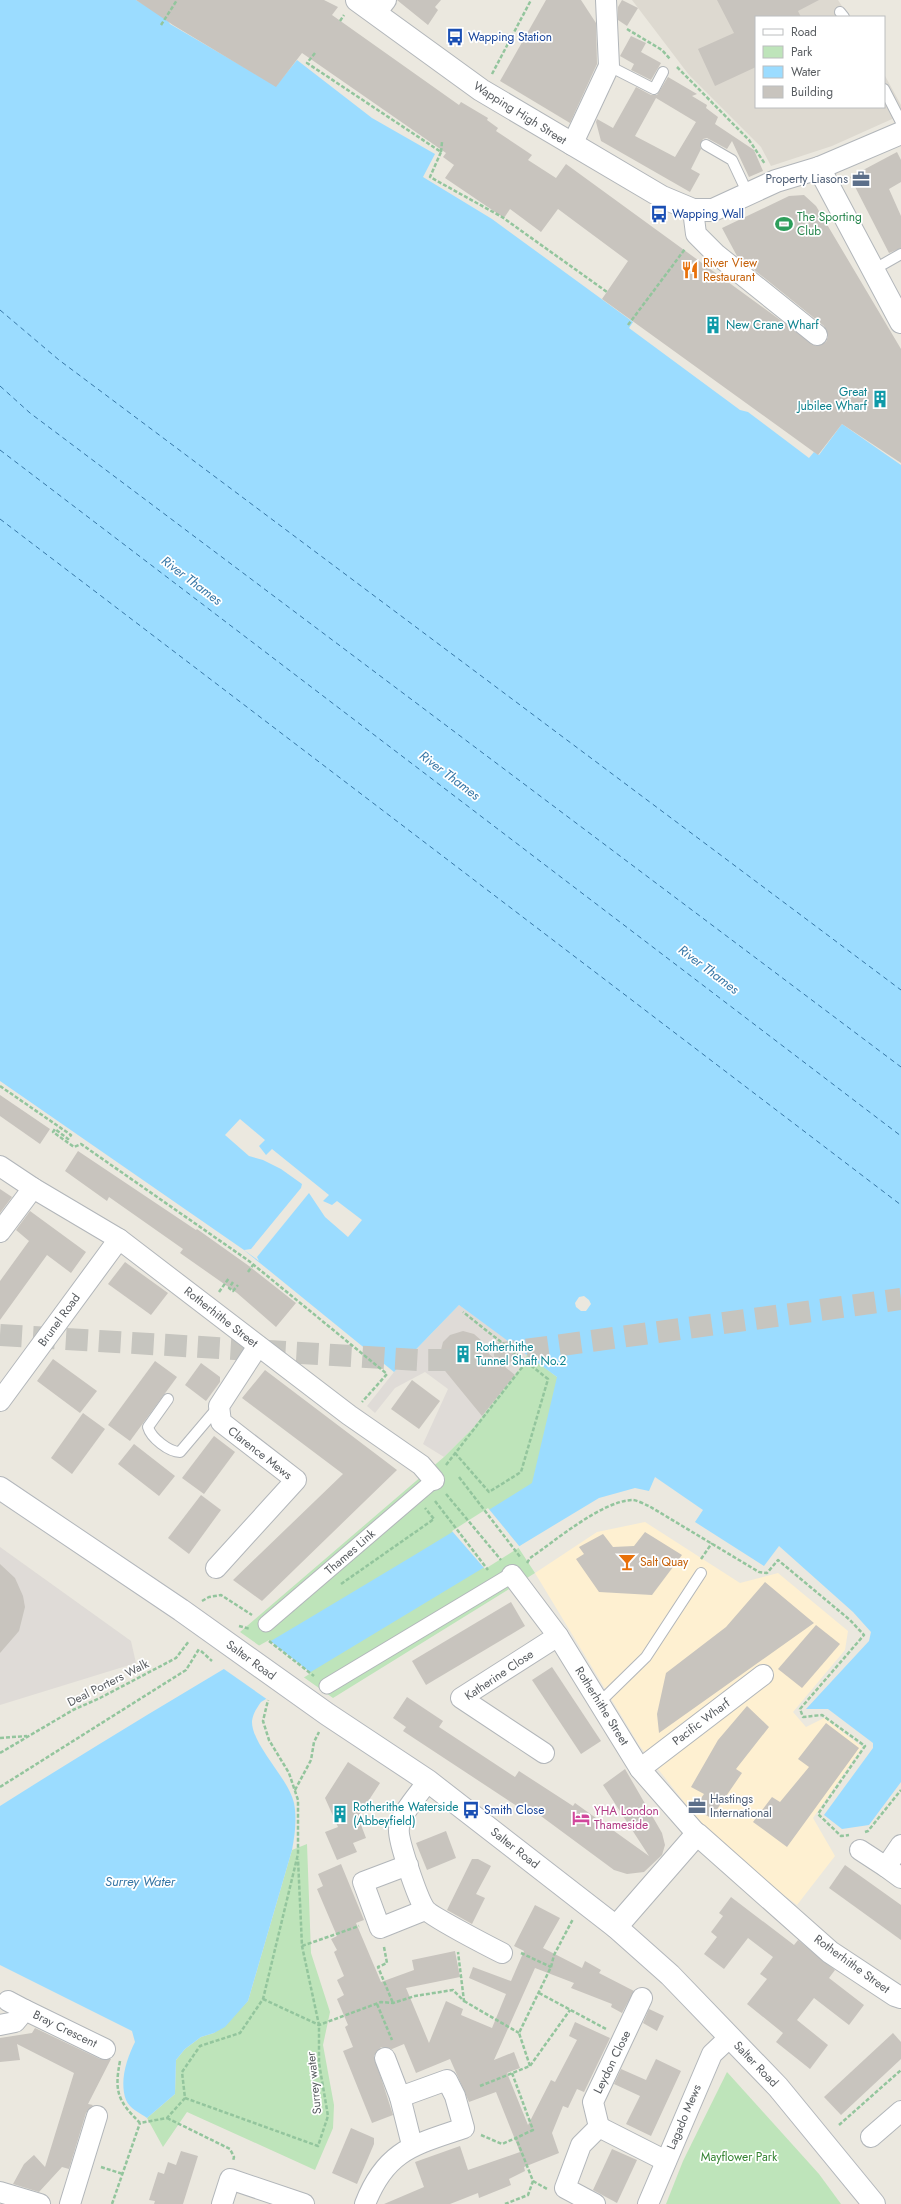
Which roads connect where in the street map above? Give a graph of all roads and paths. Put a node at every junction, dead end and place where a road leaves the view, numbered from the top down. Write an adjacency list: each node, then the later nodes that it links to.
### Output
1 (177, 0): 6 (path)
2 (357, 0): 4 (street, Wapping High Street)
3 (531, 0): 10 (path)
4 (381, 7): 15 (street, Wapping High Street)
5 (607, 9): 8 (street); 19 (path)
6 (161, 25)
7 (315, 53): 17 (path)
8 (609, 66): 9 (lane); 15 (street)
9 (664, 72)
10 (489, 79)
11 (885, 91): 12 (lane)
12 (901, 122)
13 (901, 133): 18 (street)
14 (442, 142): 17 (path)
15 (572, 145): 21 (street, Wapping High Street)
16 (706, 145): 20 (lane)
17 (441, 152): 25 (path)
18 (819, 168): 19 (street); 24 (street)
19 (776, 181): 20 (street)
20 (748, 194): 21 (street)
21 (693, 210): 22 (street)
22 (696, 234): 27 (path); 28 (street)
23 (901, 254): 24 (lane)
24 (873, 270): 26 (street)
25 (607, 292)
26 (901, 322)
27 (628, 325)
28 (817, 335)
29 (0, 1086): 34 (path)
30 (0, 1166): 31 (street, Rotherhithe Street)
31 (33, 1188): 32 (street); 33 (street, Rotherhithe Street)
32 (0, 1232)
33 (119, 1239): 39 (street, Rotherhithe Street); 42 (street, Brunel Road)
34 (253, 1265): 35 (path); 43 (path)
35 (248, 1272)
36 (234, 1282): 37 (path)
37 (238, 1286)
38 (464, 1312): 40 (path)
39 (258, 1346): 44 (street); 47 (street, Rotherhithe Street)
40 (527, 1361): 45 (path); 45 (path)
41 (168, 1399): 44 (lane)
42 (0, 1401)
43 (360, 1404)
44 (219, 1406): 53 (street, Clarence Mews)
45 (455, 1453): 47 (path)
46 (460, 1477): 51 (path)
47 (440, 1486): 54 (path); 59 (street, Thames Link)
48 (0, 1488): 67 (street, Salter Road)
49 (434, 1501): 56 (path)
50 (426, 1508): 57 (path)
51 (712, 1543): 52 (path); 78 (path)
52 (702, 1556)
53 (216, 1568)
54 (508, 1569): 60 (street, Rotherhithe Street); 64 (street)
55 (701, 1573): 66 (lane)
56 (492, 1574)
57 (336, 1587)
58 (204, 1599): 59 (path)
59 (265, 1631): 64 (path)
60 (558, 1636): 66 (street, Rotherhithe Street); 71 (street, Katherine Close)
61 (189, 1641): 68 (path, Deal Porters Walk)
62 (212, 1661): 74 (path)
63 (763, 1676): 72 (street, Pacific Wharf)
64 (327, 1686)
65 (268, 1700): 75 (path)
66 (600, 1702): 72 (street, Rotherhithe Street)
67 (324, 1721): 73 (street, Salter Road); 75 (path)
68 (30, 1735): 69 (path, Deal Porters Walk); 70 (path, Deal Porters Walk)
69 (0, 1738)
70 (0, 1753)
71 (544, 1753)
72 (640, 1769): 77 (street, Rotherhithe Street)
73 (428, 1782): 81 (street); 86 (street, Salter Road)
74 (0, 1788)
75 (295, 1790): 80 (path)
76 (901, 1790): 78 (path)
77 (697, 1834): 86 (street); 91 (street, Rotherhithe Street)
78 (859, 1838): 82 (street)
79 (901, 1845): 82 (street)
80 (298, 1854): 88 (path, Surrey water); 93 (path)
81 (408, 1865): 83 (street); 87 (street)
82 (894, 1872)
83 (425, 1910): 85 (street); 87 (street)
84 (573, 1920): 90 (path)
85 (454, 1926): 89 (street); 94 (path)
86 (616, 1927): 100 (street, Salter Road)
87 (380, 1928): 88 (path); 95 (path)
88 (302, 1946): 98 (path, Surrey water)
89 (502, 1953)
90 (539, 1993): 96 (path); 99 (path)
91 (901, 1997)
92 (642, 1998): 101 (street, Leydon Close)
93 (263, 1999): 98 (path); 110 (path)
94 (464, 2001): 95 (path); 99 (path)
95 (393, 2003): 98 (path)
96 (570, 2010): 101 (path); 104 (path)
97 (0, 2025): 102 (street, Bray Crescent)
98 (319, 2025): 110 (path, Surrey water)
99 (519, 2033): 104 (path)
100 (730, 2037): 121 (street, Lagado Mews); 133 (street, Salter Road)
101 (625, 2038): 116 (street, Leydon Close)
102 (105, 2049)
103 (385, 2058): 109 (street)
104 (530, 2066): 106 (path)
105 (901, 2070): 115 (path)
106 (512, 2073): 107 (path); 119 (path)
107 (480, 2086)
108 (117, 2088): 114 (path)
109 (400, 2097): 117 (street); 120 (street)
110 (185, 2098): 113 (path)
111 (901, 2111): 118 (street)
112 (97, 2116): 125 (street)
113 (167, 2118): 114 (path); 122 (path)
114 (140, 2123): 126 (path)
115 (839, 2125)
116 (598, 2127): 121 (street); 131 (street)
117 (464, 2128): 119 (path); 120 (street)
118 (871, 2137)
119 (516, 2138): 130 (path)
120 (412, 2145): 129 (street)
121 (666, 2161): 132 (street, Lagado Mews)
122 (230, 2179): 127 (street); 128 (street)
123 (0, 2192): 124 (street)
124 (40, 2204)
125 (70, 2204)
126 (112, 2204)
127 (222, 2204)
128 (304, 2204)
129 (365, 2204)
130 (505, 2204)
131 (595, 2204)
132 (648, 2204)
133 (874, 2204)

